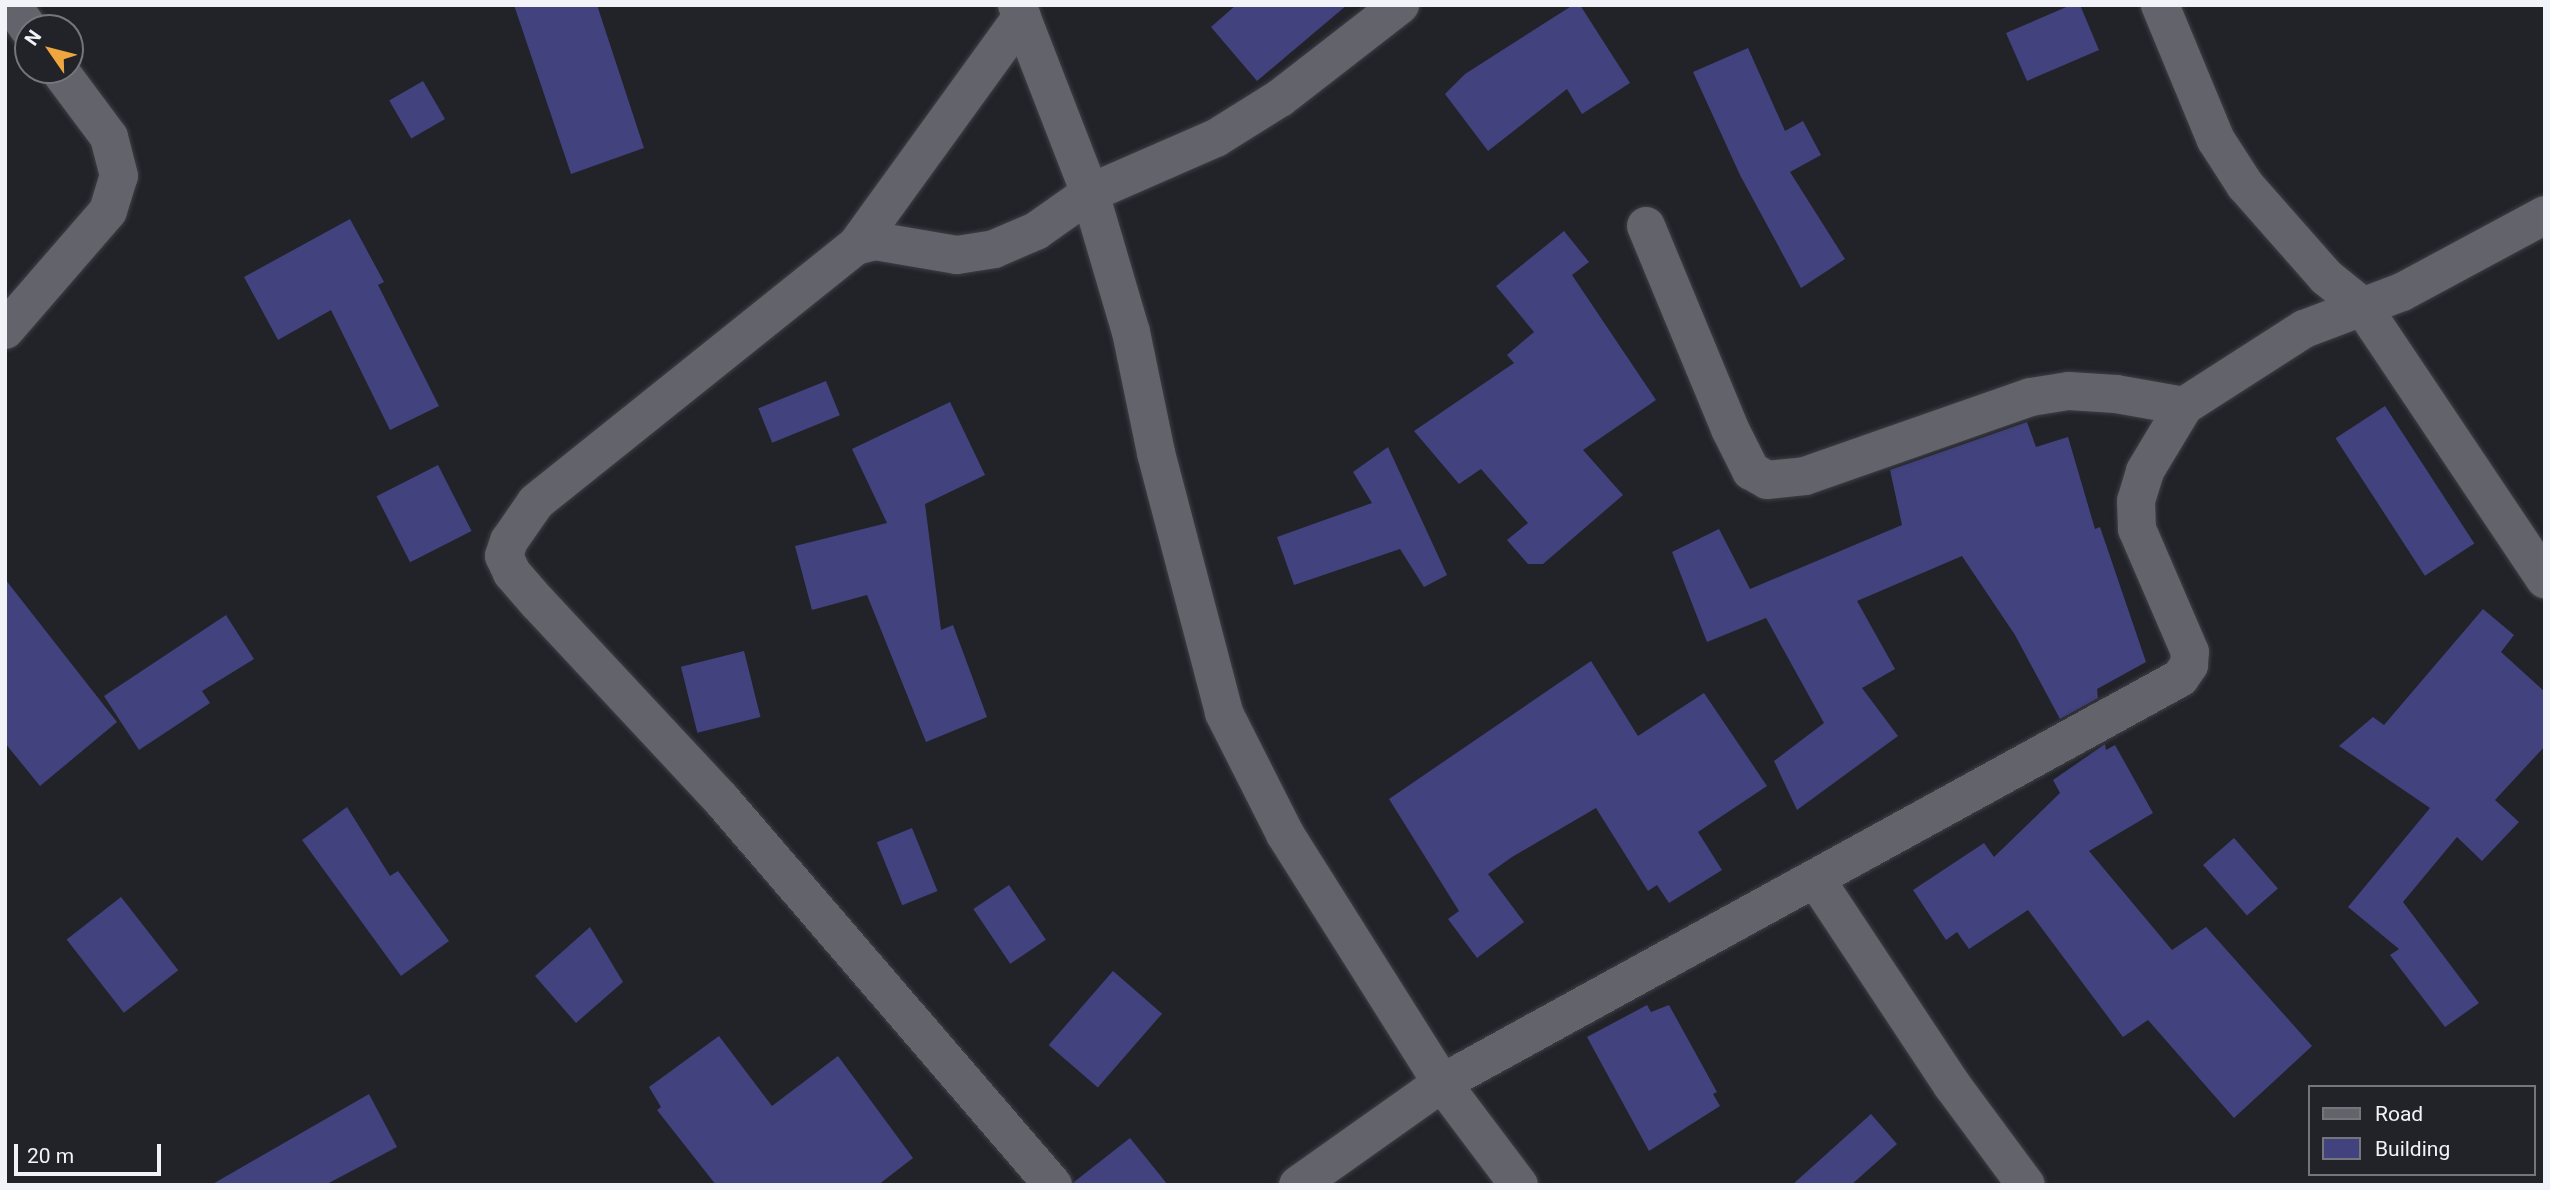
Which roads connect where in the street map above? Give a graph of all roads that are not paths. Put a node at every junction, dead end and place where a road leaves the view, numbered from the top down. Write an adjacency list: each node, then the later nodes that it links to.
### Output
1 (1401, 5): 5 (street)
2 (2160, 5): 9 (street)
3 (1019, 11): 5 (street); 8 (street)
4 (69, 84): 10 (street)
5 (1090, 192): 8 (street); 14 (street)
6 (2545, 215): 9 (street)
7 (1646, 226): 11 (street)
8 (856, 246): 15 (street)
9 (2361, 306): 11 (street); 12 (street)
10 (5, 330)
11 (2184, 406): 13 (street)
12 (2545, 579)
13 (1816, 881): 14 (street); 18 (street)
14 (1442, 1083): 16 (street); 17 (street)
15 (1053, 1185)
16 (1298, 1185)
17 (1519, 1185)
18 (2026, 1185)

